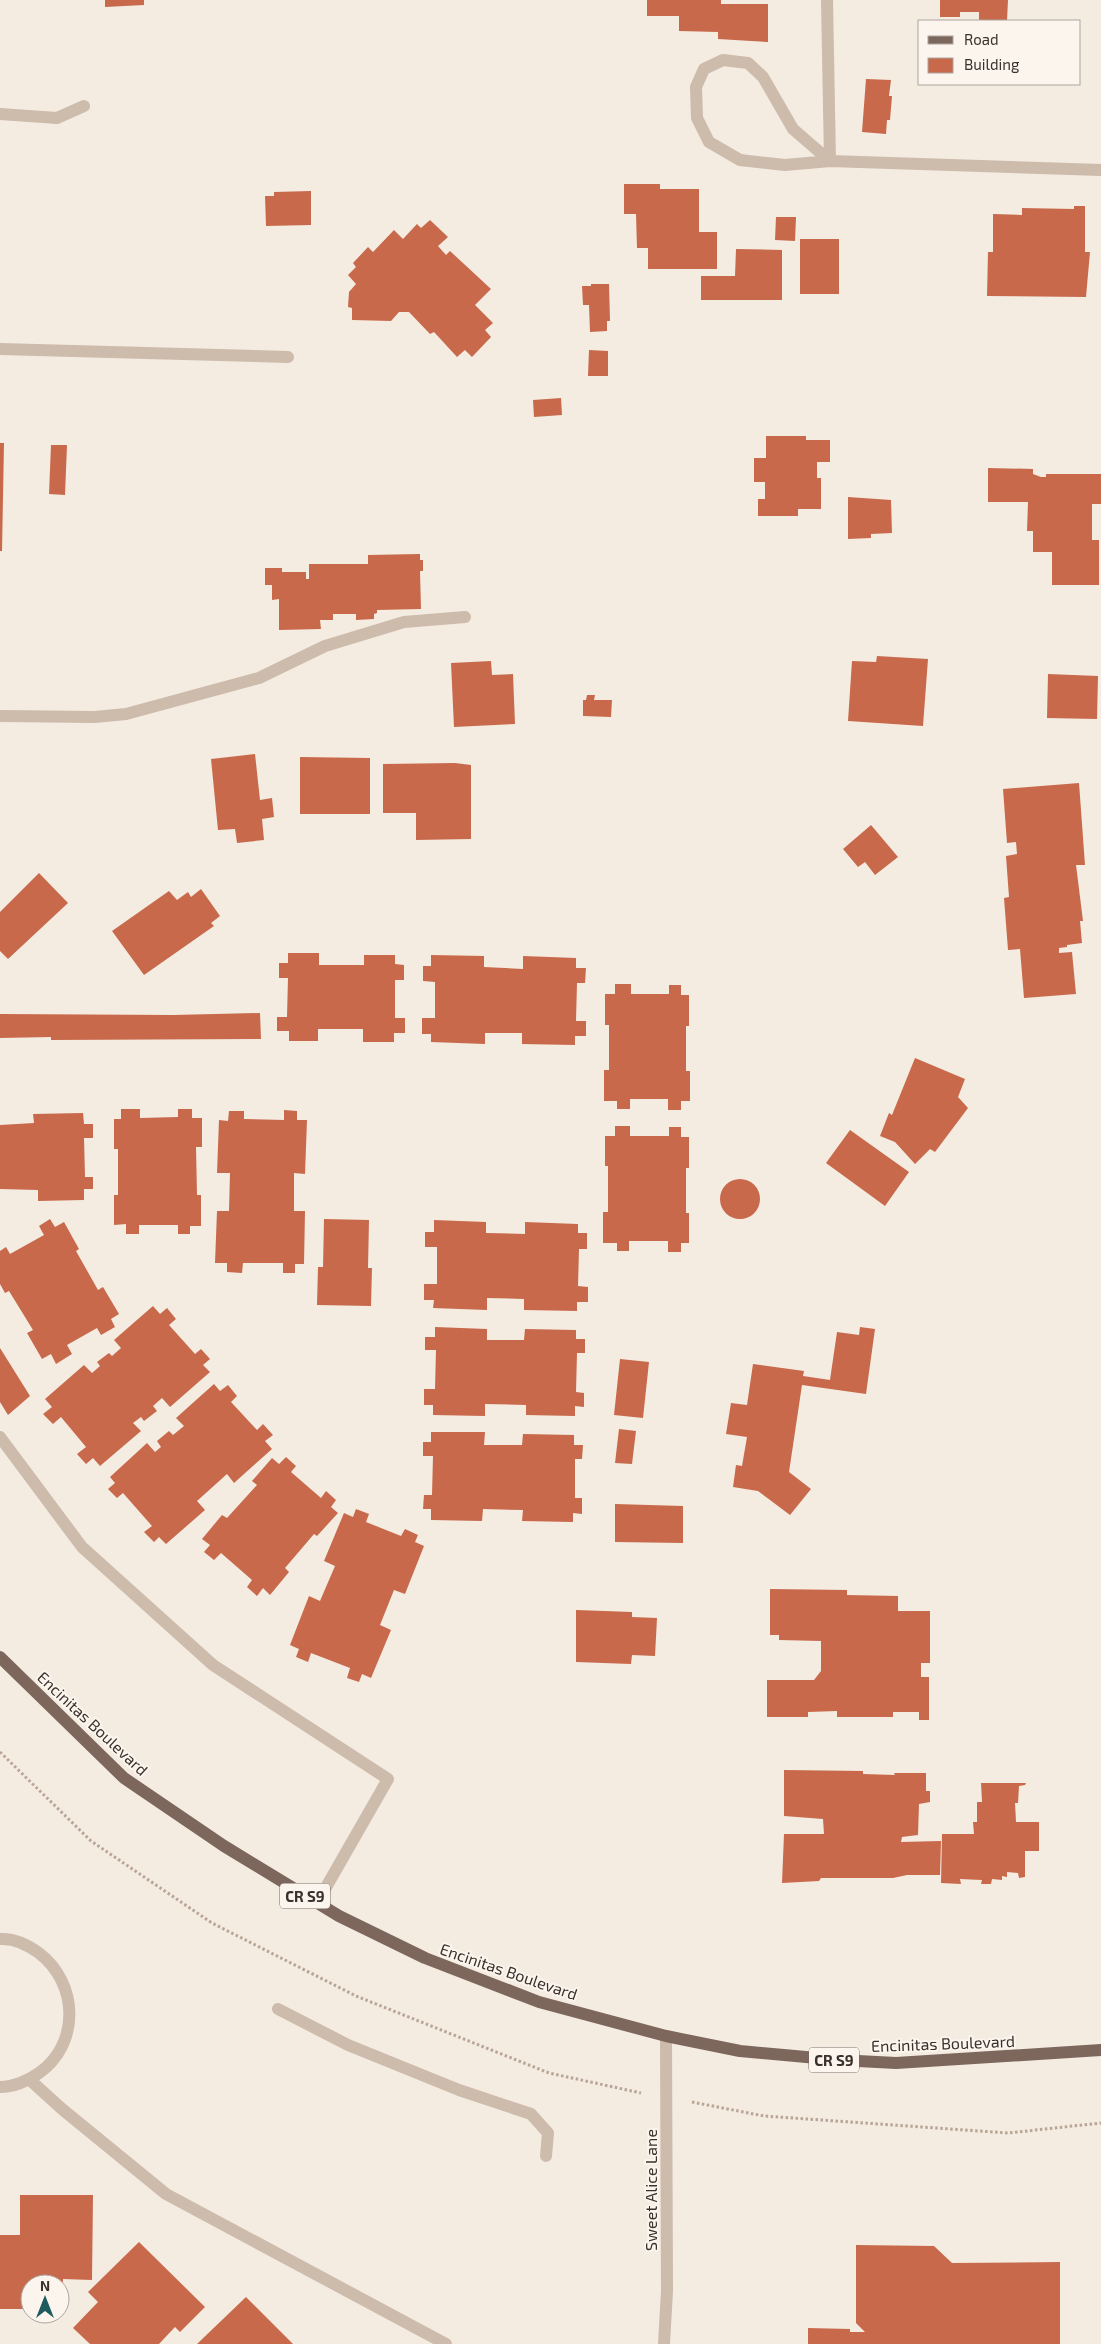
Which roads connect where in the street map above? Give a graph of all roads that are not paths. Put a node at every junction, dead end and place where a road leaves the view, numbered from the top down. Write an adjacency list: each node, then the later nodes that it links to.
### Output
1 (827, 0): 4 (street)
2 (84, 106): 3 (street)
3 (0, 114)
4 (830, 161): 4 (street); 5 (street)
5 (1101, 170)
6 (0, 349): 7 (street)
7 (288, 357)
8 (465, 617): 9 (street)
9 (0, 716)
10 (0, 1437): 12 (street)
11 (0, 1657): 12 (main road, Encinitas Boulevard / CR S9)
12 (317, 1903): 15 (main road, Encinitas Boulevard / CR S9)
13 (0, 1939): 17 (street)
14 (278, 2009): 19 (street)
15 (666, 2036): 16 (main road, Encinitas Boulevard / CR S9); 21 (street, Sweet Alice Lane)
16 (1101, 2050)
17 (30, 2080): 18 (street); 20 (street)
18 (0, 2087)
19 (546, 2156)
20 (446, 2344)
21 (664, 2344)

